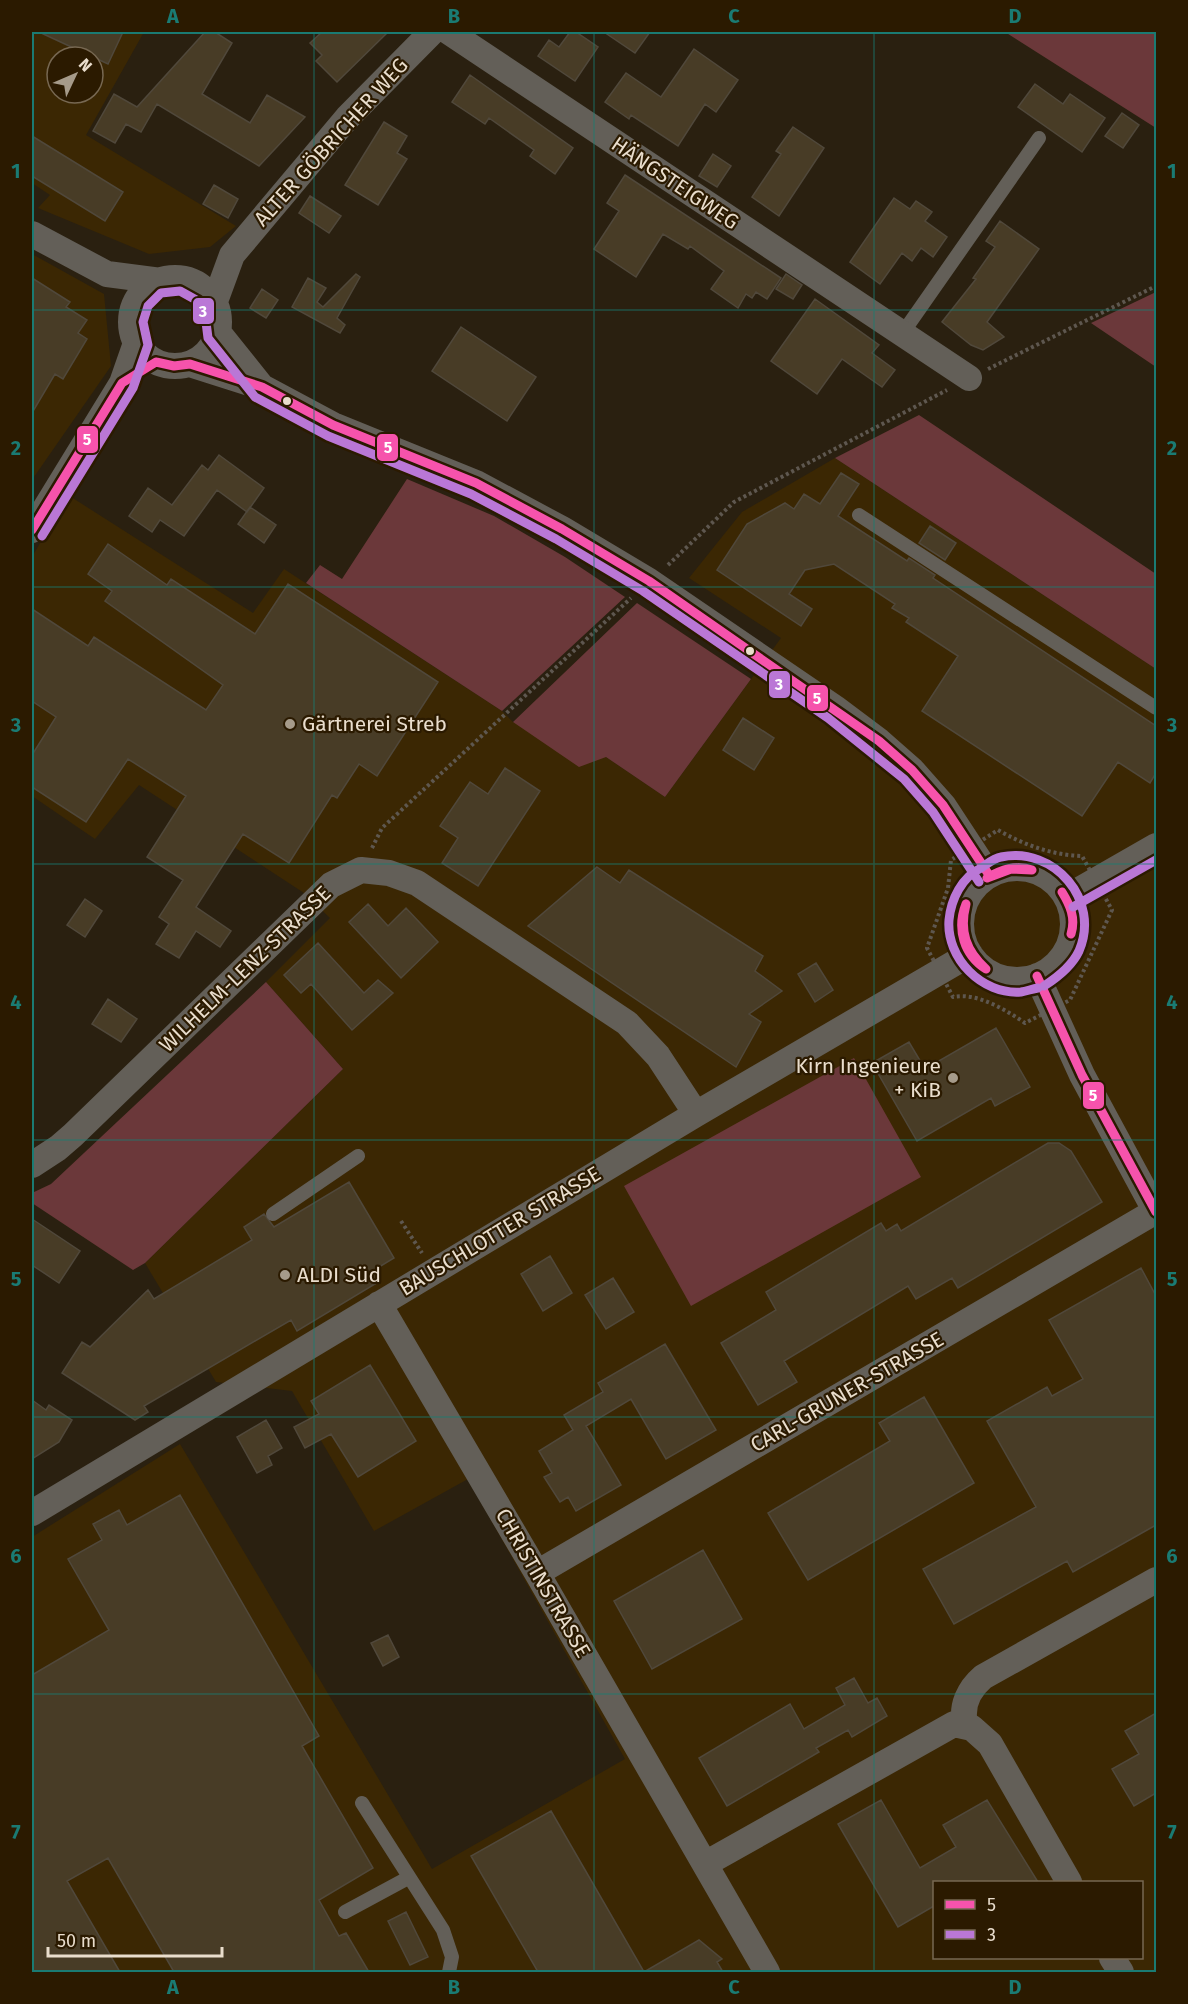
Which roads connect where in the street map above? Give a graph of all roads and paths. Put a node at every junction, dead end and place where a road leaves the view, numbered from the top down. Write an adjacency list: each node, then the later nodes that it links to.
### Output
1 (432, 32): 5 (street, ALTER GÖBRICHER WEG)
2 (448, 32): 12 (street, HÄNGSTEIGWEG)
3 (1039, 138): 12 (lane)
4 (32, 234): 6 (street)
5 (232, 255): 7 (street, ALTER GÖBRICHER WEG); 9 (street, ALTER GÖBRICHER WEG)
6 (107, 274): 7 (street); 10 (street)
7 (172, 280): 9 (street); 10 (street)
8 (1156, 286): 16 (path)
9 (214, 304): 11 (street)
10 (132, 311): 13 (street)
11 (218, 332): 15 (street); 18 (street)
12 (902, 334): 16 (street, HÄNGSTEIGWEG)
13 (136, 343): 14 (street); 17 (street)
14 (156, 362): 15 (street); 17 (street)
15 (190, 364): 18 (street)
16 (969, 378)
17 (122, 383): 20 (street)
18 (262, 387): 23 (street)
19 (860, 515): 21 (lane)
20 (32, 530)
21 (1156, 708)
22 (1156, 846): 25 (street)
23 (972, 847): 24 (street); 25 (path); 28 (path)
24 (989, 875): 26 (street); 27 (street)
25 (1095, 881): 26 (street); 30 (path)
26 (1067, 897): 29 (street)
27 (970, 954): 28 (street, BAUSCHLOTTER STRASSE); 29 (street)
28 (940, 973): 30 (path); 31 (street, BAUSCHLOTTER STRASSE)
29 (1037, 976): 30 (street)
30 (1051, 1009): 34 (street)
31 (696, 1114): 33 (street, WILHELM-LENZ-STRASSE); 37 (street, BAUSCHLOTTER STRASSE)
32 (358, 1156): 35 (lane)
33 (32, 1165)
34 (1156, 1212): 40 (street, CARL-GRUNER-STRASSE)
35 (273, 1214)
36 (401, 1221): 37 (path)
37 (434, 1271): 38 (street, BAUSCHLOTTER STRASSE)
38 (379, 1304): 39 (street, BAUSCHLOTTER STRASSE); 40 (street, CHRISTINSTRASSE)
39 (32, 1513)
40 (537, 1573): 44 (street, CHRISTINSTRASSE)
41 (1156, 1580): 42 (street)
42 (965, 1724): 44 (street); 46 (street)
43 (362, 1803): 45 (lane)
44 (705, 1864): 49 (street, CHRISTINSTRASSE)
45 (408, 1878): 47 (lane); 48 (lane)
46 (1068, 1881)
47 (345, 1912)
48 (449, 1972)
49 (767, 1972)

